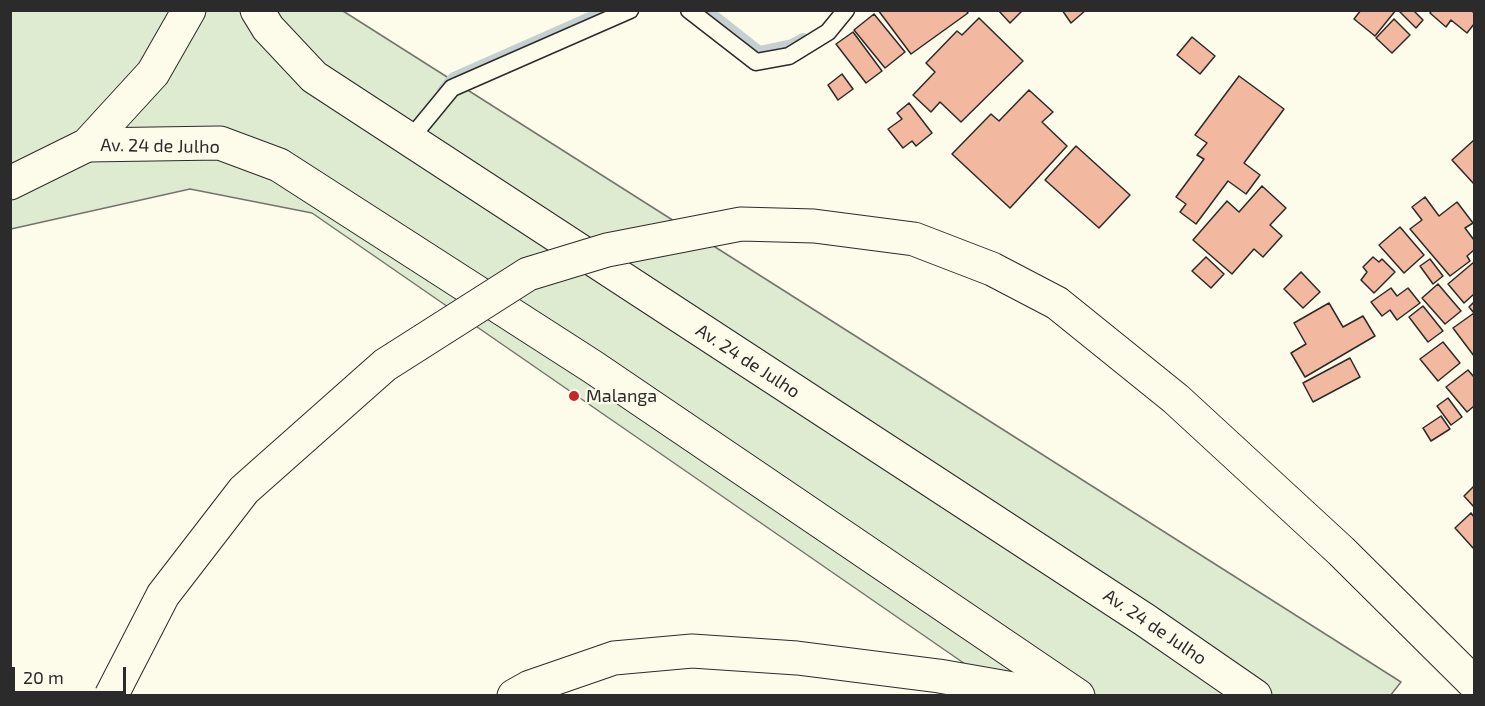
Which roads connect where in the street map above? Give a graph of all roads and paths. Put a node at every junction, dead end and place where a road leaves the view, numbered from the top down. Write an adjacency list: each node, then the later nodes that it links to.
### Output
1 (189, 10): 7 (main road)
2 (257, 10): 6 (main road, Av. 24 de Julho)
3 (630, 10): 6 (lane)
4 (689, 10): 5 (lane)
5 (846, 10)
6 (410, 139): 14 (main road, Av. 24 de Julho)
7 (87, 145): 8 (main road); 13 (main road, Av. 24 de Julho)
8 (10, 183)
9 (1474, 682): 10 (main road, bridge)
10 (111, 696)
11 (514, 696): 12 (main road)
12 (1053, 696)
13 (1078, 696)
14 (1255, 696)

